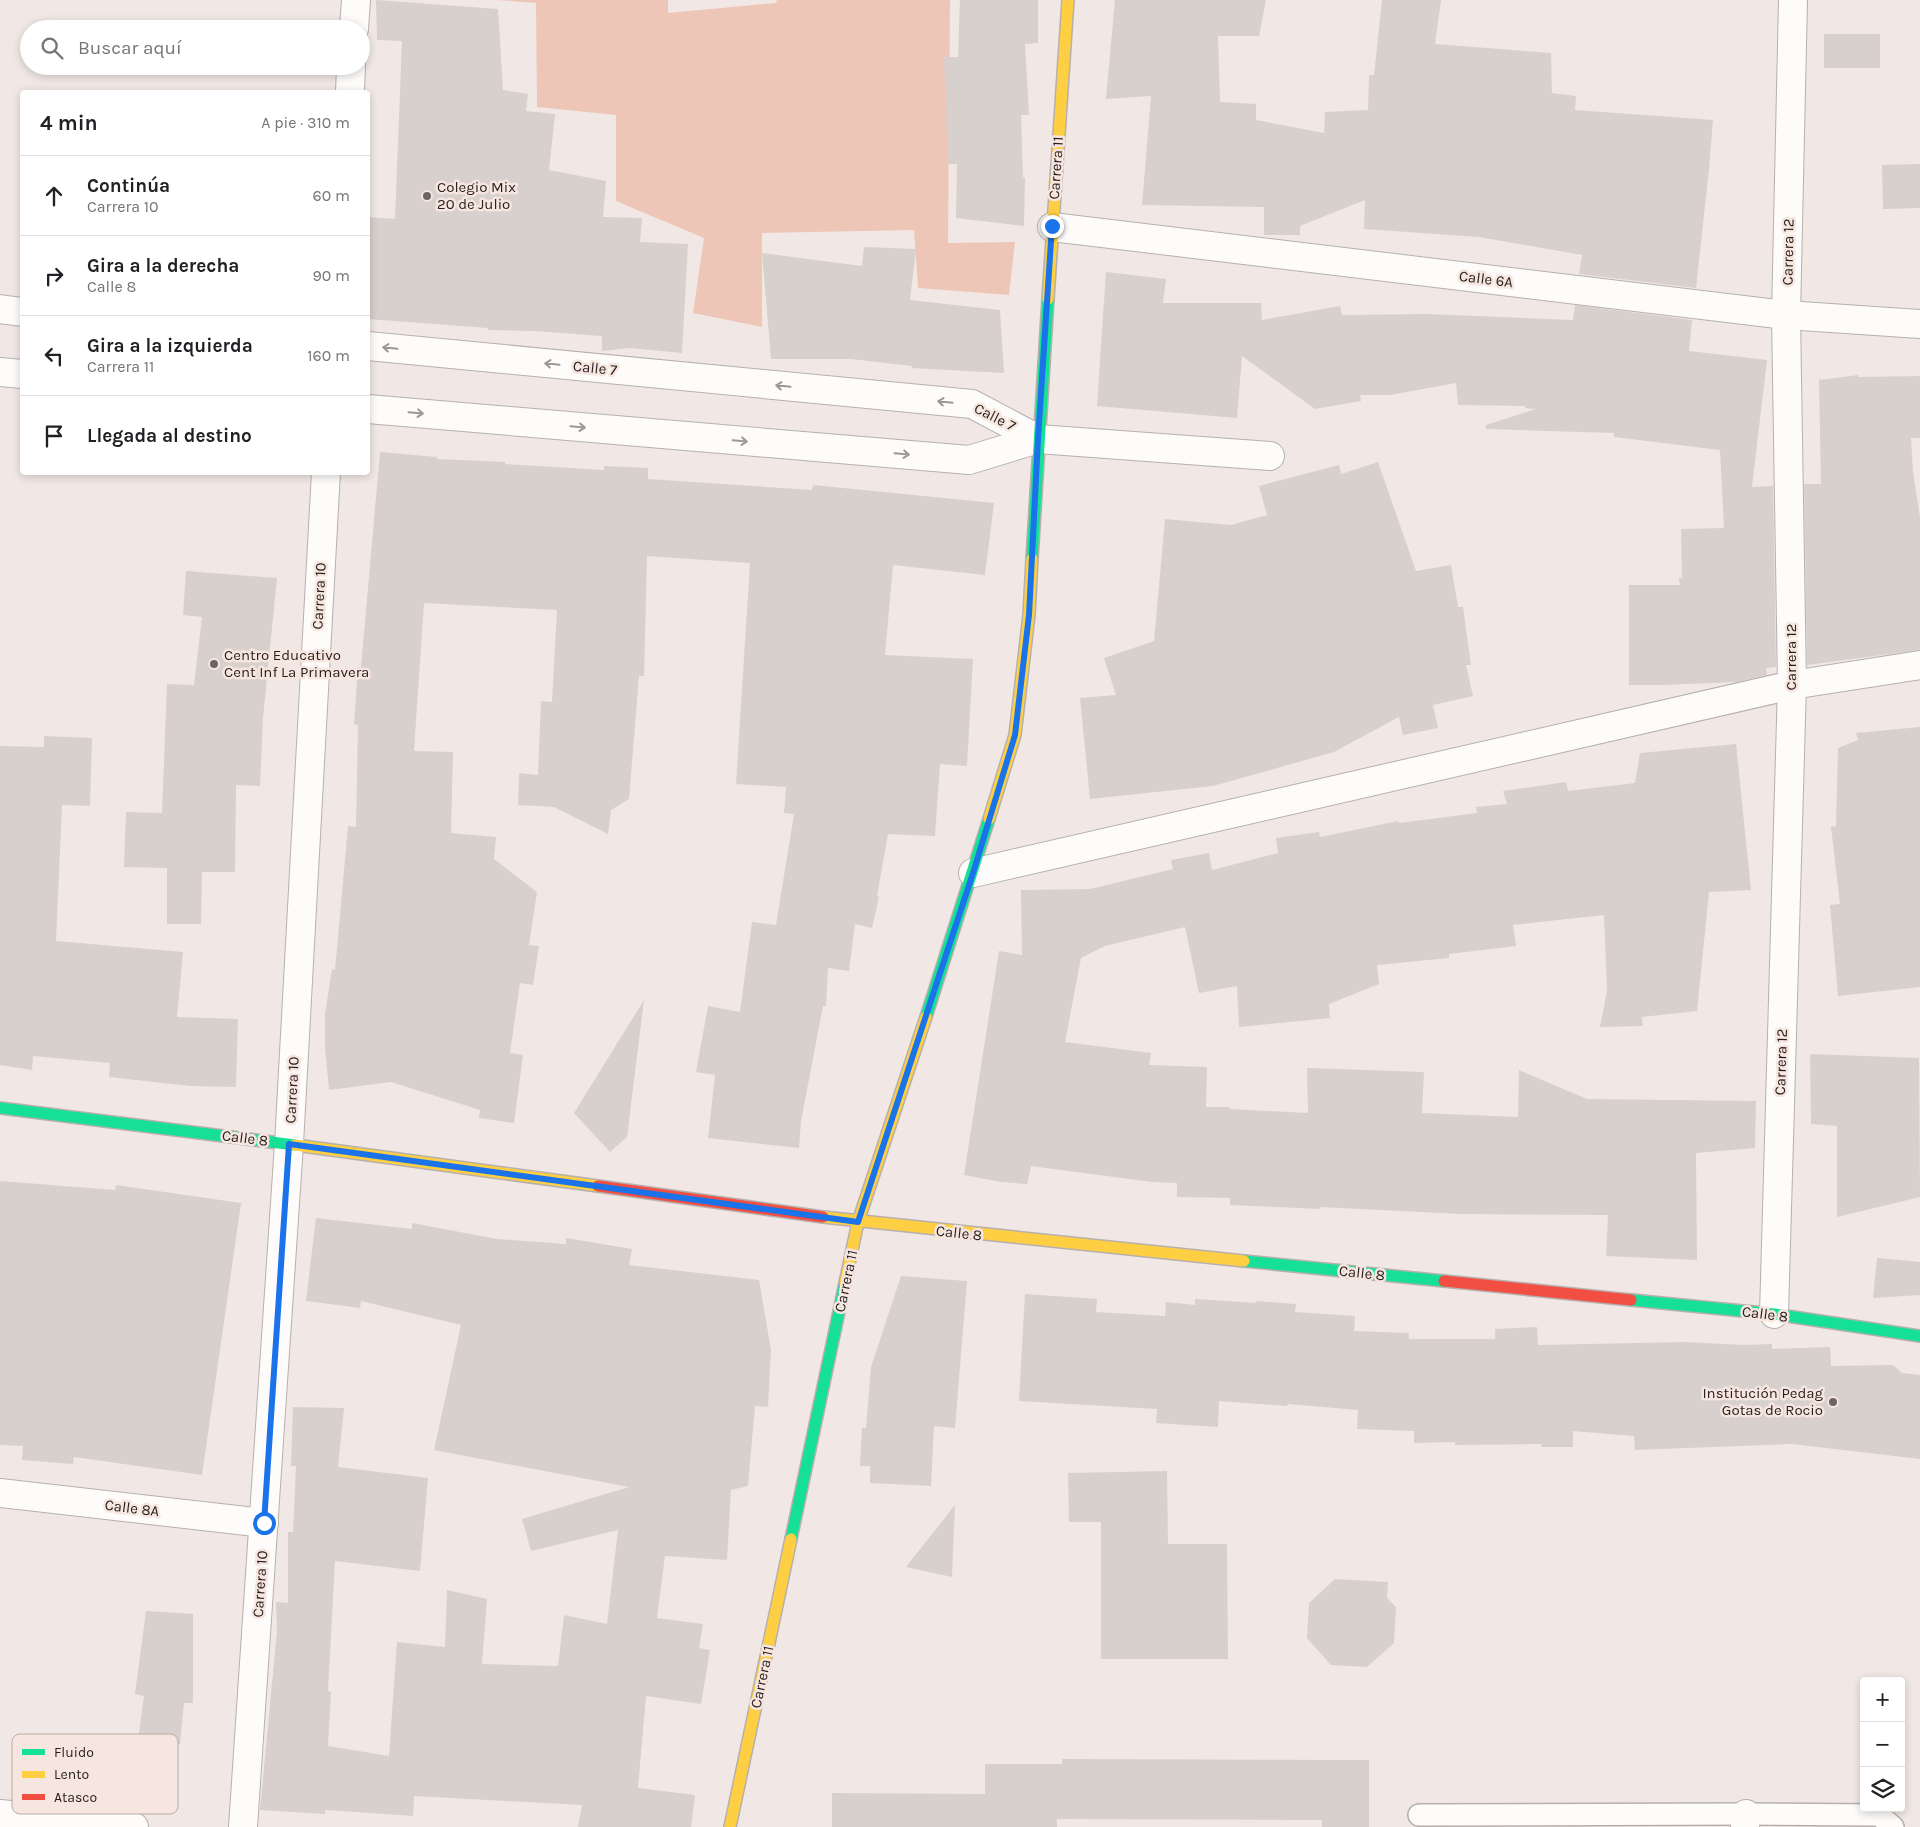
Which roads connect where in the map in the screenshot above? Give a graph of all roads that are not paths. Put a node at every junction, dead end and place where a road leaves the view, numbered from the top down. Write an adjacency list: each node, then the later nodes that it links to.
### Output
1 (356, 0): 4 (street)
2 (1068, 0): 7 (street, Carrera 11)
3 (1793, 0): 10 (street, Carrera 12)
4 (355, 20)
5 (351, 75): 6 (street)
6 (350, 90)
7 (1052, 226): 10 (street, Calle 6A); 16 (street, Carrera 11)
8 (0, 309): 9 (street)
9 (20, 312)
10 (1786, 315): 11 (street, Calle 6A); 20 (street, Carrera 12)
11 (1920, 324)
12 (370, 346): 16 (street, Calle 7, one-way to 12)
13 (0, 372): 14 (street)
14 (20, 374)
15 (370, 409): 16 (street, Calle 7, one-way to 16)
16 (1038, 439): 17 (street); 21 (street, Carrera 11)
17 (1270, 456)
18 (326, 475): 23 (street, Carrera 10)
19 (1920, 665): 20 (street)
20 (1792, 685): 21 (street); 25 (street, Carrera 12)
21 (973, 873): 24 (street, Carrera 11)
22 (0, 1108): 23 (street, Calle 8)
23 (289, 1144): 24 (street, Calle 8); 28 (street, Carrera 10)
24 (858, 1222): 25 (street, Calle 8); 34 (street, Carrera 11)
25 (1774, 1314): 26 (street, Calle 8)
26 (1920, 1336)
27 (0, 1493): 28 (street, Calle 8A)
28 (264, 1523): 33 (street, Carrera 10)
29 (0, 1814): 32 (street)
30 (1419, 1815): 31 (lane)
31 (1746, 1820): 35 (lane)
32 (134, 1827)
33 (243, 1827)
34 (730, 1827)
35 (1893, 1827)

